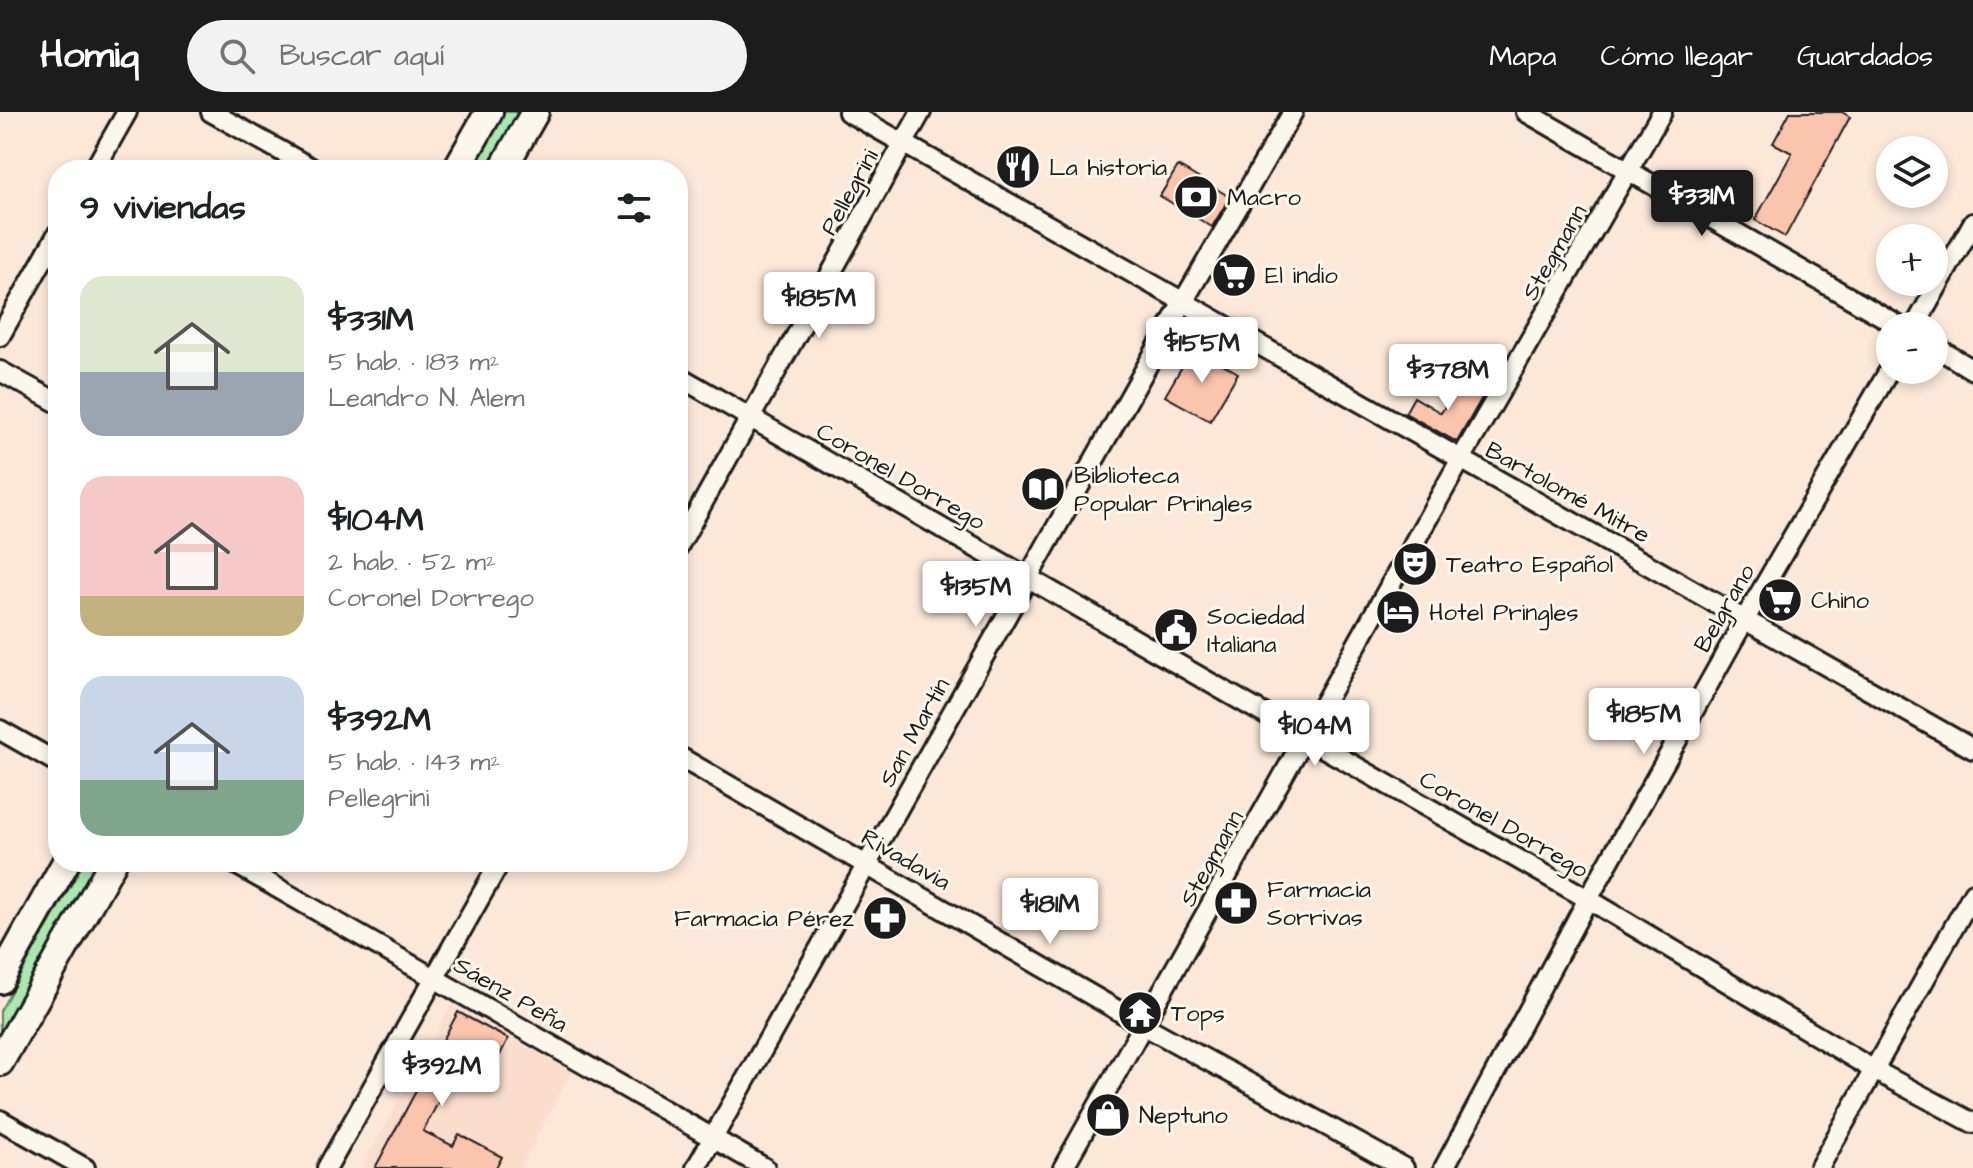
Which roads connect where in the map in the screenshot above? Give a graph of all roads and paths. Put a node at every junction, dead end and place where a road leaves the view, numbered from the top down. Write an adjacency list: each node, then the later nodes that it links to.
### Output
1 (127, 112): 11 (street)
2 (211, 112): 12 (street)
3 (489, 112): 13 (main road)
4 (535, 112): 14 (main road)
5 (848, 112): 10 (street, Bartolomé Mitre)
6 (921, 112): 10 (street, Pellegrini)
7 (1293, 112): 18 (street, San Martín)
8 (1526, 112): 15 (street)
9 (1662, 112): 15 (street, Stegmann)
10 (904, 144): 18 (street, Bartolomé Mitre); 28 (street, Pellegrini)
11 (100, 160)
12 (297, 160)
13 (462, 160)
14 (508, 160)
15 (1628, 172): 20 (street); 29 (street, Stegmann)
16 (1973, 223): 19 (street)
17 (48, 251): 21 (street)
18 (1183, 302): 29 (street, Bartolomé Mitre); 31 (street, San Martín)
19 (1923, 312)
20 (1876, 313)
21 (0, 336)
22 (1948, 355): 23 (street)
23 (1973, 370)
24 (0, 371): 27 (street)
25 (688, 382): 28 (street, Coronel Dorrego)
26 (1881, 384): 32 (street, Belgrano)
27 (48, 397)
28 (751, 418): 30 (street, Pellegrini); 31 (street, Coronel Dorrego)
29 (1461, 459): 32 (street, Bartolomé Mitre); 34 (street, Stegmann)
30 (688, 529)
31 (1029, 578): 34 (street, Coronel Dorrego); 38 (street, San Martín)
32 (1745, 619): 35 (street, Bartolomé Mitre); 44 (street, Belgrano)
33 (0, 730): 36 (street)
34 (1306, 738): 44 (street, Coronel Dorrego); 47 (street, Stegmann)
35 (1973, 749)
36 (48, 757)
37 (688, 762): 38 (street, Rivadavia)
38 (867, 864): 47 (street, Rivadavia); 52 (street, San Martín)
39 (60, 872): 46 (main road)
40 (107, 872): 48 (main road)
41 (250, 872): 45 (street, Sáenz Peña)
42 (494, 872): 45 (street)
43 (1973, 893): 49 (street)
44 (1588, 899): 49 (street, Coronel Dorrego); 59 (street, Belgrano)
45 (435, 978): 52 (street, Sáenz Peña); 54 (street)
46 (0, 980)
47 (1143, 1025): 57 (street, Stegmann); 58 (street, Rivadavia)
48 (0, 1062)
49 (1874, 1070): 51 (street, Coronel Dorrego); 60 (street)
50 (0, 1120): 53 (street)
51 (1973, 1123)
52 (713, 1137): 55 (street, San Martín); 56 (street, Sáenz Peña)
53 (85, 1168)
54 (327, 1168)
55 (696, 1168)
56 (765, 1168)
57 (1063, 1168)
58 (1404, 1168)
59 (1444, 1168)
60 (1819, 1168)

